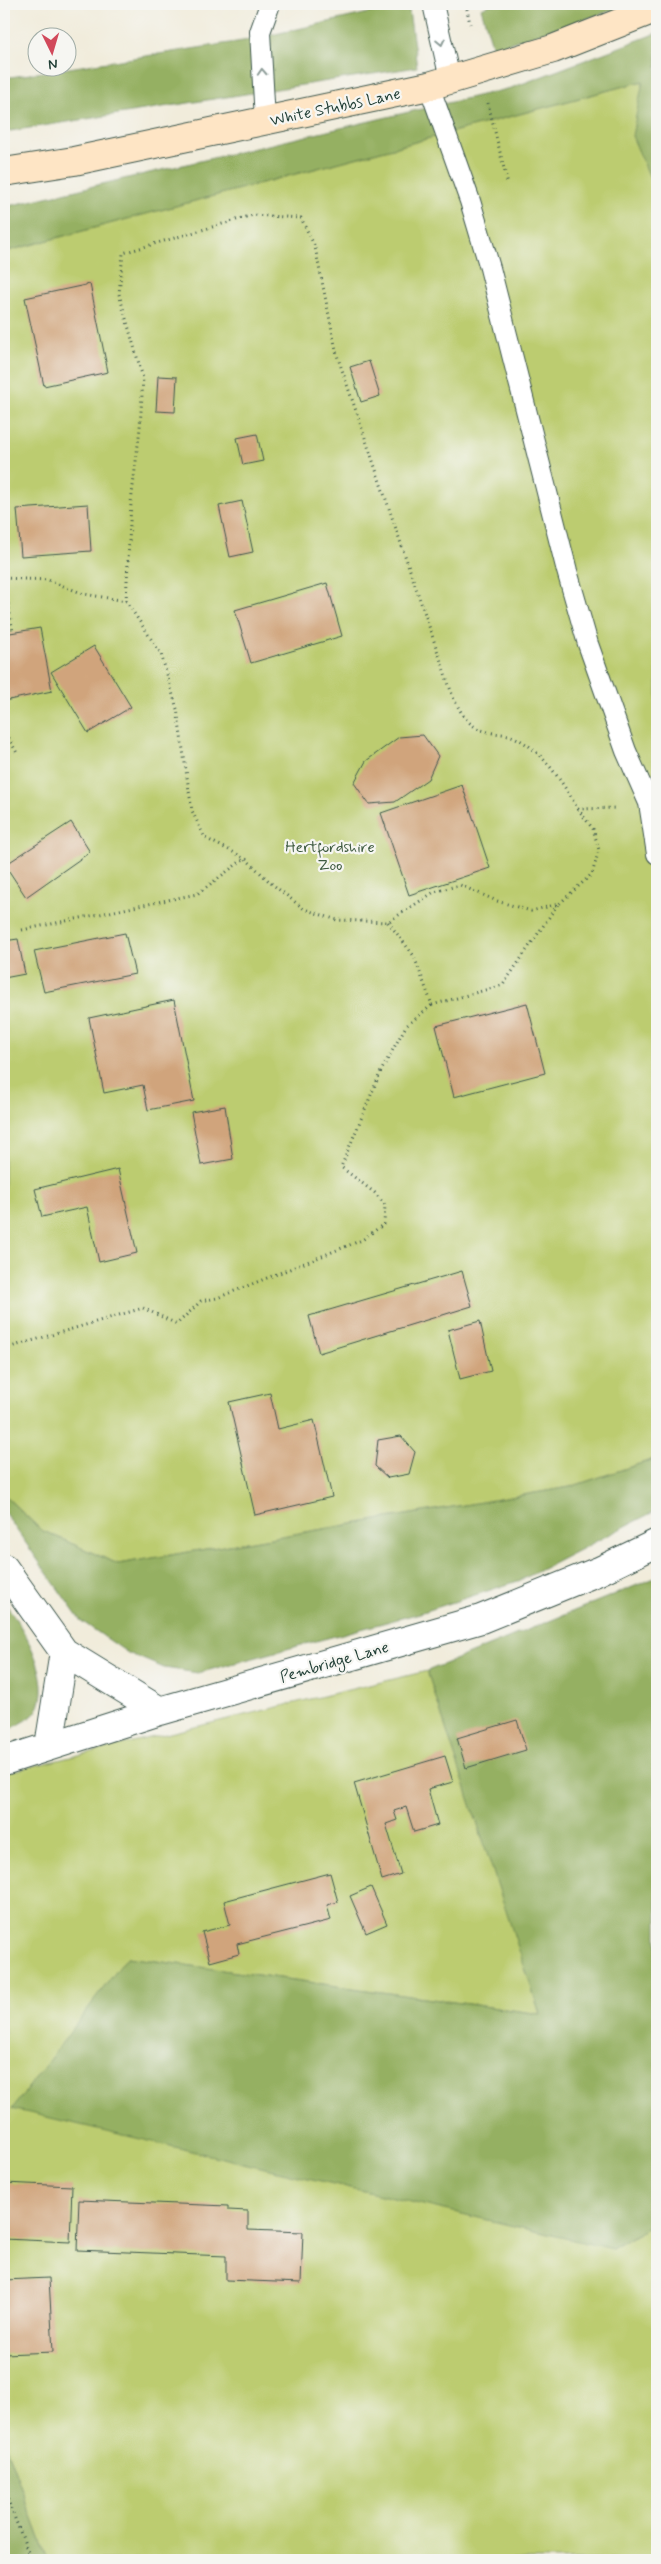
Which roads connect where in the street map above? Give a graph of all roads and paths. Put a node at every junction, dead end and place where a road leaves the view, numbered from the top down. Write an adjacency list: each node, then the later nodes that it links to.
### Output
1 (270, 4): 5 (lane, one-way to 1)
2 (433, 4): 4 (lane, one-way to 4)
3 (657, 8): 4 (street, White Stubbs Lane)
4 (439, 83): 5 (street, White Stubbs Lane); 14 (lane)
5 (265, 120): 6 (street, White Stubbs Lane)
6 (4, 172)
7 (4, 578): 8 (path); 9 (path)
8 (126, 601): 13 (path); 15 (path)
9 (12, 632)
10 (4, 729): 11 (path)
11 (18, 755)
12 (618, 808): 13 (path)
13 (578, 809): 16 (path)
14 (657, 854)
15 (245, 858): 17 (path); 18 (path)
16 (558, 904): 17 (path); 19 (path)
17 (388, 922): 19 (path)
18 (22, 930)
19 (432, 1005): 20 (path)
20 (4, 1349)
21 (657, 1543): 24 (street, Pembridge Lane)
22 (4, 1568): 23 (street)
23 (64, 1652): 24 (street); 25 (street)
24 (160, 1711): 25 (street, Pembridge Lane)
25 (49, 1746): 26 (street, Pembridge Lane)
26 (4, 1761)
27 (4, 2490): 28 (path)
28 (31, 2560)

